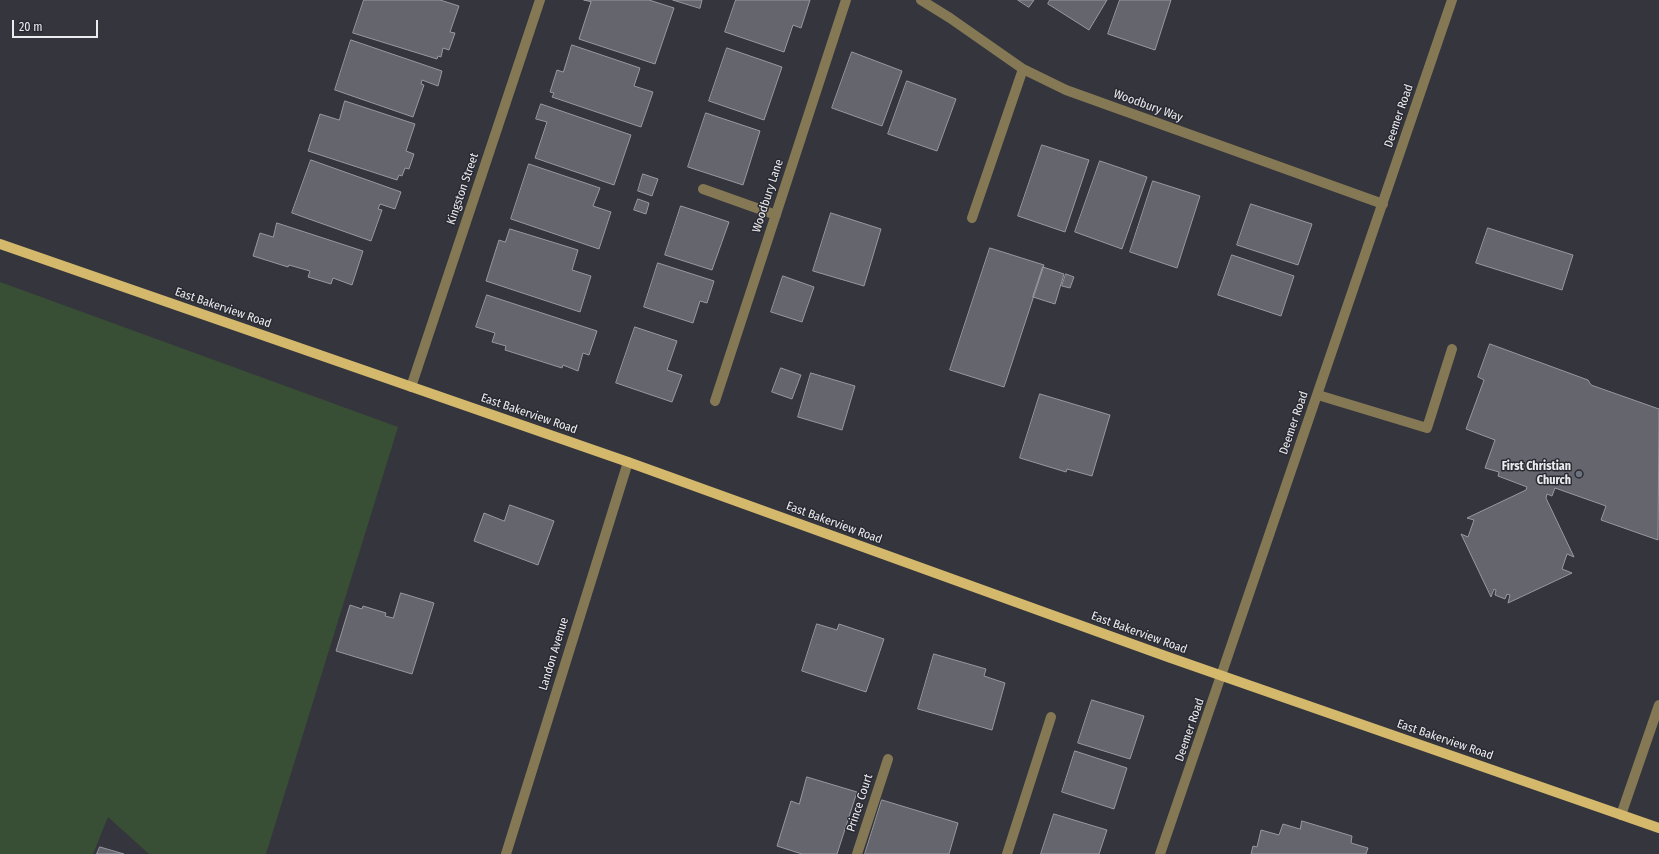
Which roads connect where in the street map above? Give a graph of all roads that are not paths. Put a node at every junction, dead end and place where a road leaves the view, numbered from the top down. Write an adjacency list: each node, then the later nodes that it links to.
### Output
1 (540, 0): 12 (street, Kingston Street)
2 (846, 0): 8 (street, Woodbury Lane)
3 (921, 0): 5 (street, Woodbury Way)
4 (1452, 0): 7 (street, Deemer Road)
5 (1023, 70): 7 (street, Woodbury Way); 9 (street)
6 (703, 189): 8 (street)
7 (1383, 204): 13 (street, Deemer Road)
8 (776, 215): 14 (street, Woodbury Lane)
9 (972, 218)
10 (0, 244): 12 (main road, East Bakerview Road)
11 (1452, 349): 13 (street)
12 (411, 387): 15 (main road, East Bakerview Road)
13 (1318, 395): 16 (street, Deemer Road)
14 (715, 401)
15 (628, 462): 16 (main road, East Bakerview Road); 22 (street, Landon Avenue)
16 (1222, 676): 20 (main road, East Bakerview Road); 25 (street, Deemer Road)
17 (1659, 705): 20 (street)
18 (1051, 717): 24 (street)
19 (888, 759): 23 (street, Prince Court)
20 (1621, 815): 21 (main road, East Bakerview Road)
21 (1659, 828)
22 (506, 854)
23 (857, 854)
24 (1007, 854)
25 (1160, 854)

